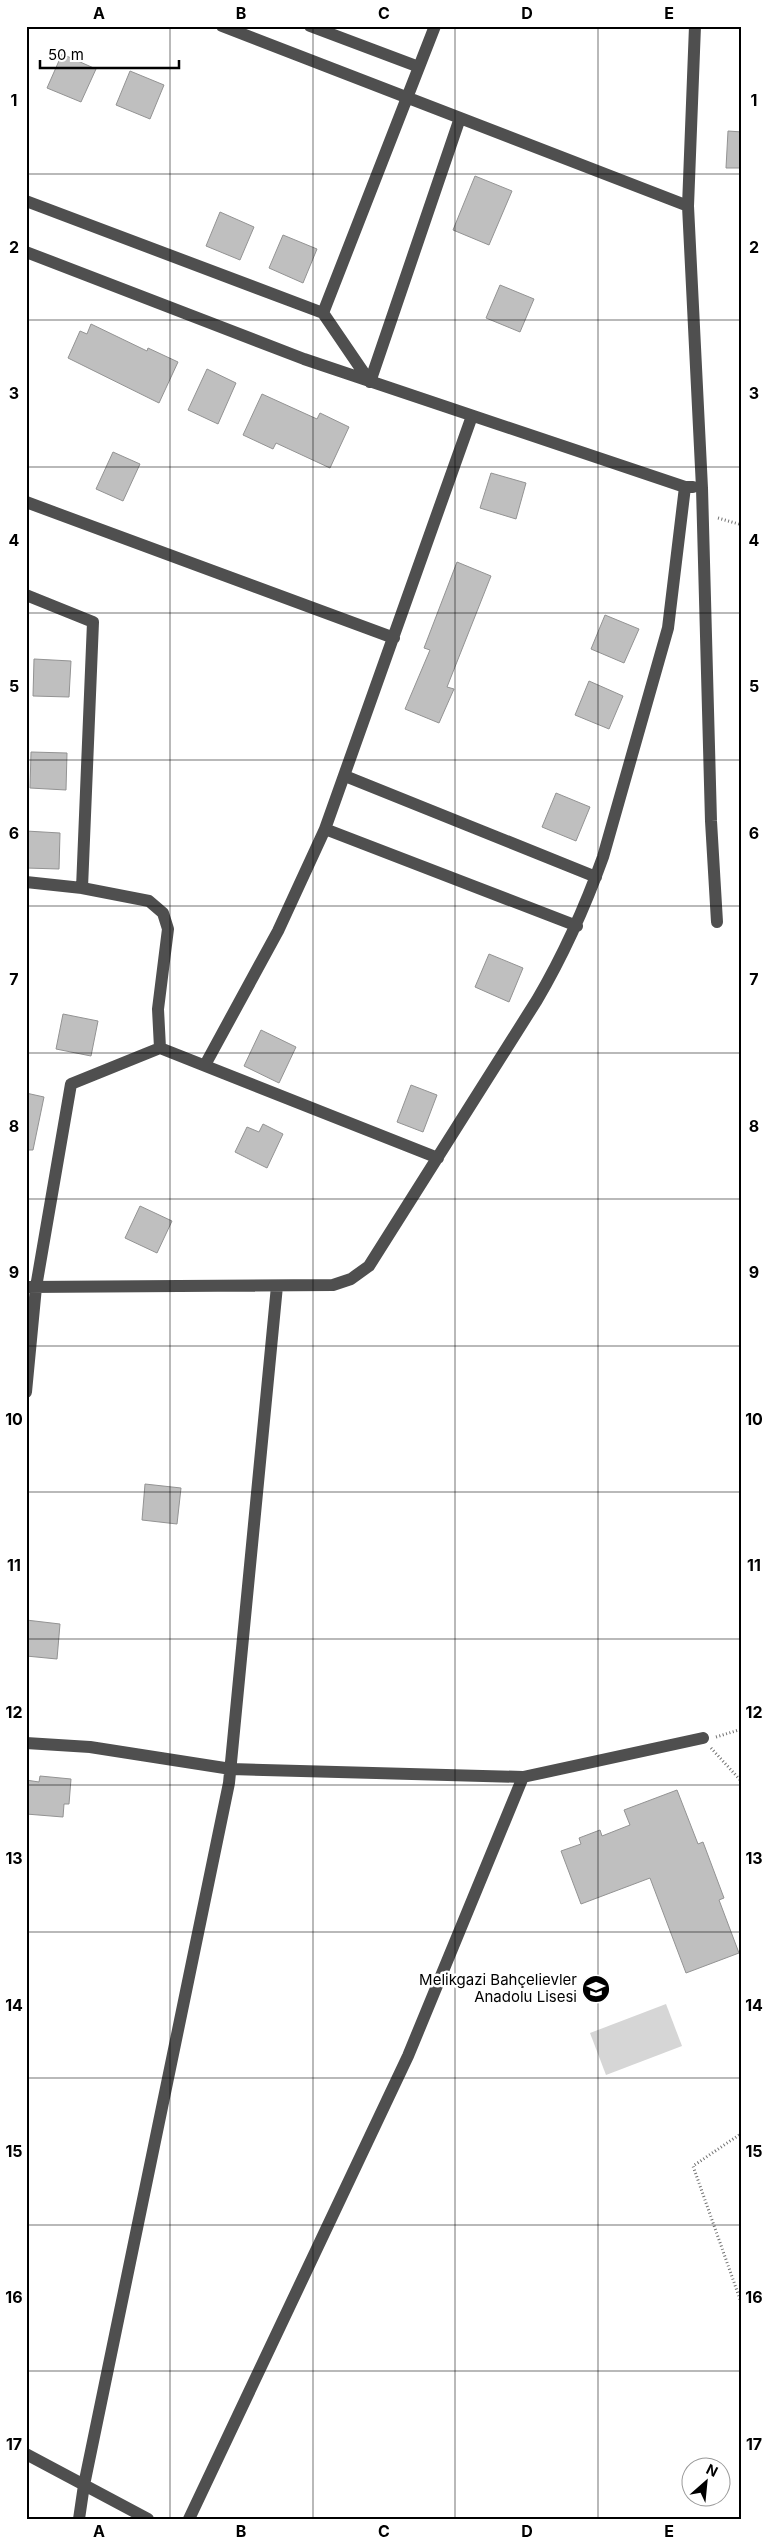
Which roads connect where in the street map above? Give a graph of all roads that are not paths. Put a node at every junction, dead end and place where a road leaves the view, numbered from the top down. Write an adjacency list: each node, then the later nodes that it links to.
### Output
1 (222, 26): 6 (street)
2 (310, 26): 5 (street)
3 (435, 26): 5 (street)
4 (695, 26): 9 (street)
5 (419, 67): 6 (street)
6 (407, 98): 7 (street); 11 (street)
7 (460, 118): 9 (street); 12 (street)
8 (26, 201): 11 (street)
9 (688, 206): 15 (street)
10 (26, 252): 12 (street)
11 (323, 313): 12 (street)
12 (370, 382): 13 (street)
13 (472, 416): 14 (street); 18 (street)
14 (685, 487): 15 (street); 21 (street)
15 (702, 488): 24 (street)
16 (26, 502): 18 (street)
17 (26, 595): 23 (street)
18 (394, 638): 19 (street)
19 (345, 776): 20 (street); 21 (street)
20 (326, 829): 25 (street); 27 (street)
21 (596, 877): 25 (street)
22 (26, 882): 23 (street)
23 (82, 888): 26 (street)
24 (718, 922)
25 (576, 926): 28 (street)
26 (160, 1048): 27 (street); 30 (street)
27 (205, 1065): 28 (street)
28 (438, 1158): 29 (street)
29 (277, 1286): 30 (street); 34 (street)
30 (31, 1287): 31 (street)
31 (26, 1392)
32 (704, 1739): 35 (street)
33 (26, 1742): 34 (street)
34 (230, 1769): 35 (street); 37 (street)
35 (523, 1777): 40 (street)
36 (26, 2454): 37 (street)
37 (84, 2485): 38 (street); 39 (street)
38 (79, 2519)
39 (148, 2519)
40 (189, 2519)

